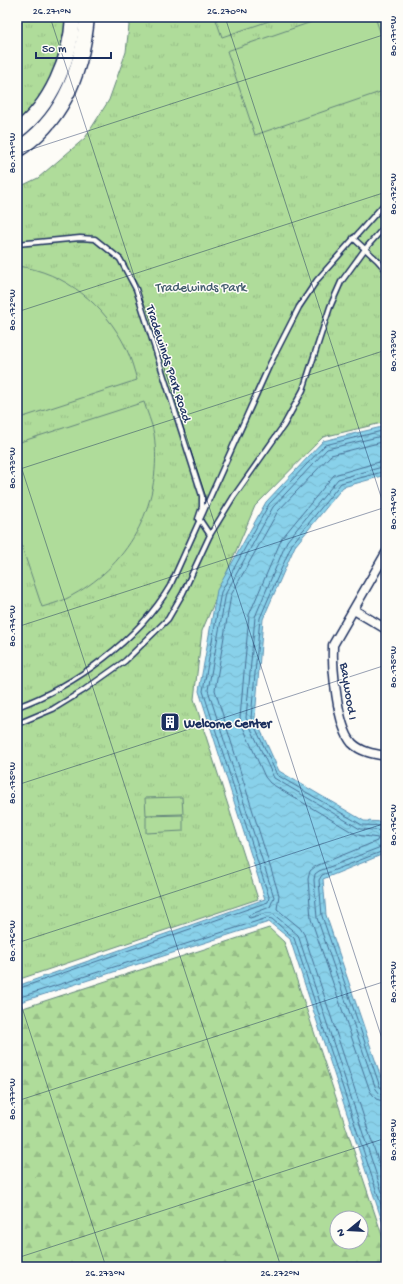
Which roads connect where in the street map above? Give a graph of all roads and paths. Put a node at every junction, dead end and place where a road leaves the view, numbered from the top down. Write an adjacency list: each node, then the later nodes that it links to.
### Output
1 (73, 17): 3 (highway)
2 (87, 17): 4 (highway)
3 (17, 132)
4 (17, 150)
5 (386, 202): 7 (lane, Tradewinds Park Road)
6 (386, 224): 9 (lane)
7 (353, 238): 9 (lane); 11 (lane, Tradewinds Park Road)
8 (17, 244): 12 (lane, Tradewinds Park Road)
9 (365, 248): 10 (lane); 13 (lane)
10 (386, 270)
11 (200, 520): 12 (lane, Tradewinds Park Road); 13 (lane)
12 (193, 535): 17 (lane, Tradewinds Park Road)
13 (210, 535): 18 (lane)
14 (386, 553): 15 (street, Baywood I)
15 (354, 610): 16 (street); 19 (street, Baywood I)
16 (386, 629)
17 (17, 707)
18 (17, 726)
19 (386, 756)

